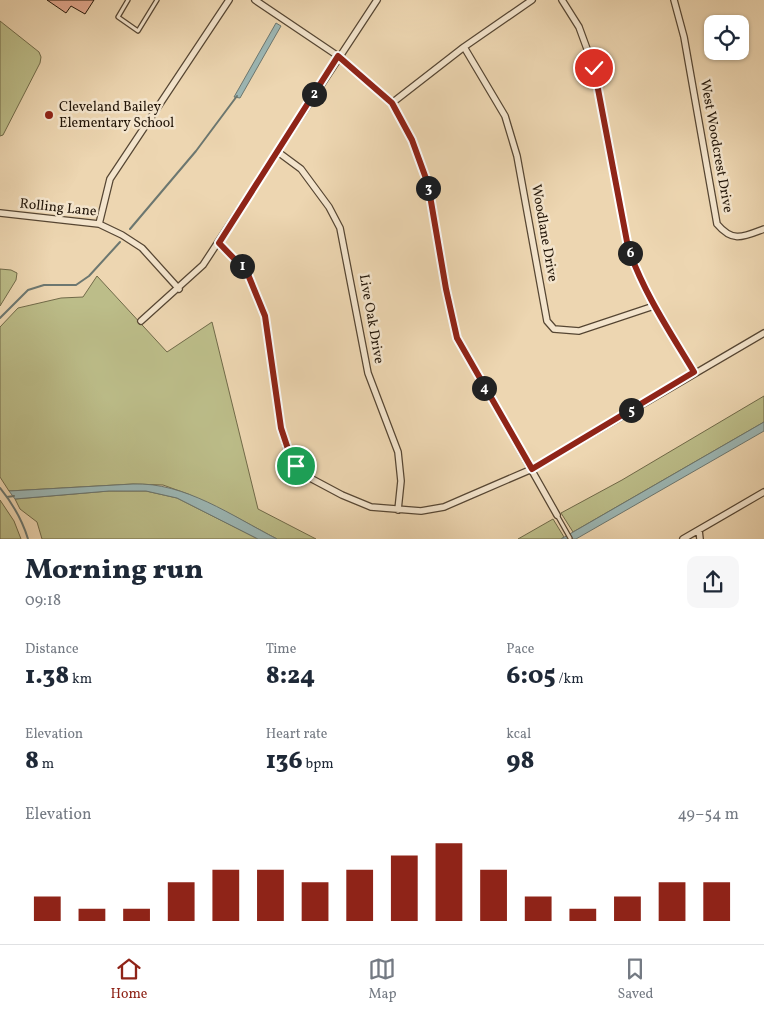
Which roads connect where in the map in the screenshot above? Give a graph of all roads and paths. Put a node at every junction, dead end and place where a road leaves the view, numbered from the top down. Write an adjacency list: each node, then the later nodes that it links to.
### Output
1 (128, 0): 2 (lane)
2 (157, 0)
3 (229, 0): 14 (street)
4 (254, 0): 10 (street)
5 (377, 0): 10 (street)
6 (532, 0): 9 (street)
7 (562, 0): 18 (street)
8 (674, 0): 15 (street, West Woodcrest Drive)
9 (464, 47): 11 (street); 18 (street, Woodlane Drive)
10 (338, 56): 11 (street); 12 (street)
11 (392, 103): 22 (street)
12 (278, 152): 16 (street); 24 (street, Live Oak Drive)
13 (0, 213): 14 (street, Rolling Lane)
14 (100, 224): 17 (street, Rolling Lane)
15 (764, 230)
16 (219, 243): 17 (street); 24 (street)
17 (178, 289): 19 (street)
18 (654, 306): 21 (street)
19 (141, 321)
20 (764, 333): 21 (street)
21 (694, 372): 22 (street)
22 (532, 469): 24 (street); 25 (street)
23 (764, 492): 26 (street)
24 (398, 510)
25 (558, 515): 27 (lane)
26 (699, 530): 28 (street); 29 (street)
27 (570, 538)
28 (683, 539)
29 (700, 539)

